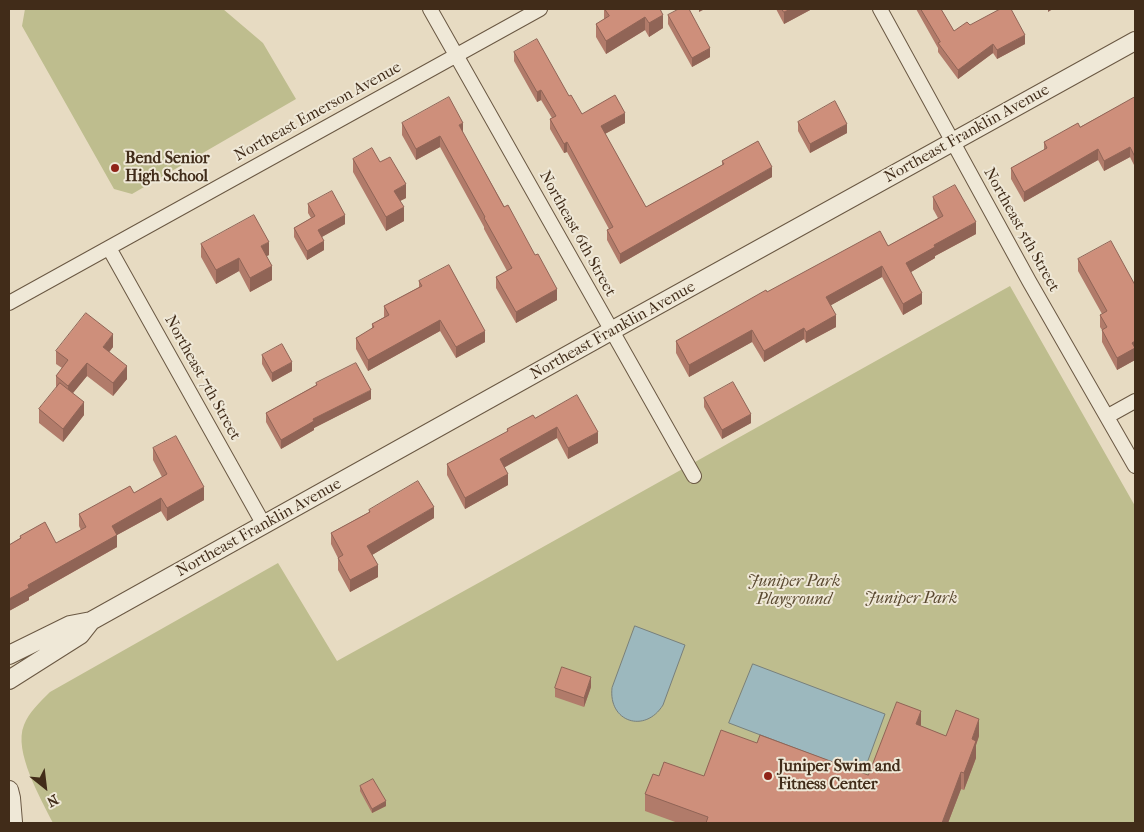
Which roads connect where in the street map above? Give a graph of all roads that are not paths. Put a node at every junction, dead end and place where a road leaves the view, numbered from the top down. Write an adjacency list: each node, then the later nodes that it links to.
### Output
1 (430, 9): 5 (street, Northeast 6th Street)
2 (540, 9): 5 (street, Northeast Emerson Avenue)
3 (880, 9): 6 (street, Northeast 5th Street)
4 (1135, 41): 6 (street, Northeast Franklin Avenue)
5 (456, 55): 7 (street, Northeast Emerson Avenue); 9 (street, Northeast 6th Street)
6 (952, 142): 9 (street, Northeast Franklin Avenue); 11 (street, Northeast 5th Street)
7 (109, 248): 8 (street, Northeast Emerson Avenue); 14 (street, Northeast 7th Street)
8 (9, 303)
9 (611, 331): 13 (street, Northeast 6th Street); 14 (street, Northeast Franklin Avenue)
10 (1135, 401): 11 (street)
11 (1108, 416): 12 (street, Northeast 5th Street)
12 (1135, 466)
13 (694, 476)
14 (264, 525): 15 (street, Northeast Franklin Avenue)
15 (92, 622): 16 (street, Northeast Franklin Avenue); 17 (street, Northeast Franklin Avenue)
16 (9, 655)
17 (9, 680)
18 (9, 790): 19 (street)
19 (12, 821)

